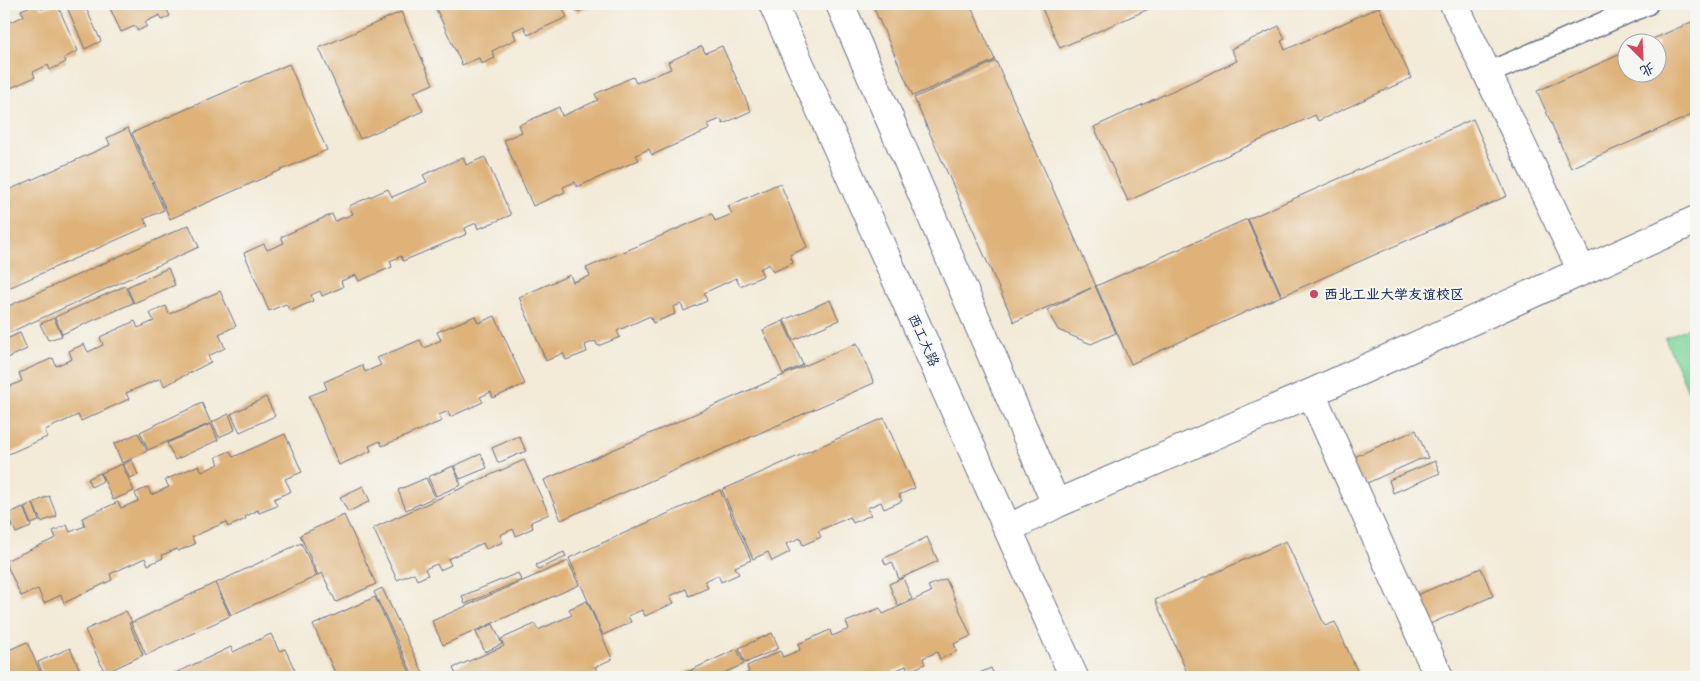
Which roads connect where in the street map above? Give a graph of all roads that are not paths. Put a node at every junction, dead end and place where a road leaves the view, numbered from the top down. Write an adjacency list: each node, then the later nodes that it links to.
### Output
1 (773, 4): 10 (street, 西工大路)
2 (840, 4): 9 (street)
3 (1454, 4): 5 (street)
4 (1647, 4): 5 (lane)
5 (1486, 74): 7 (street)
6 (1696, 220): 7 (street)
7 (1582, 271): 8 (street)
8 (1311, 393): 9 (street); 12 (street)
9 (1056, 504): 10 (street)
10 (1008, 529): 11 (street, 西工大路)
11 (1074, 677)
12 (1439, 677)

